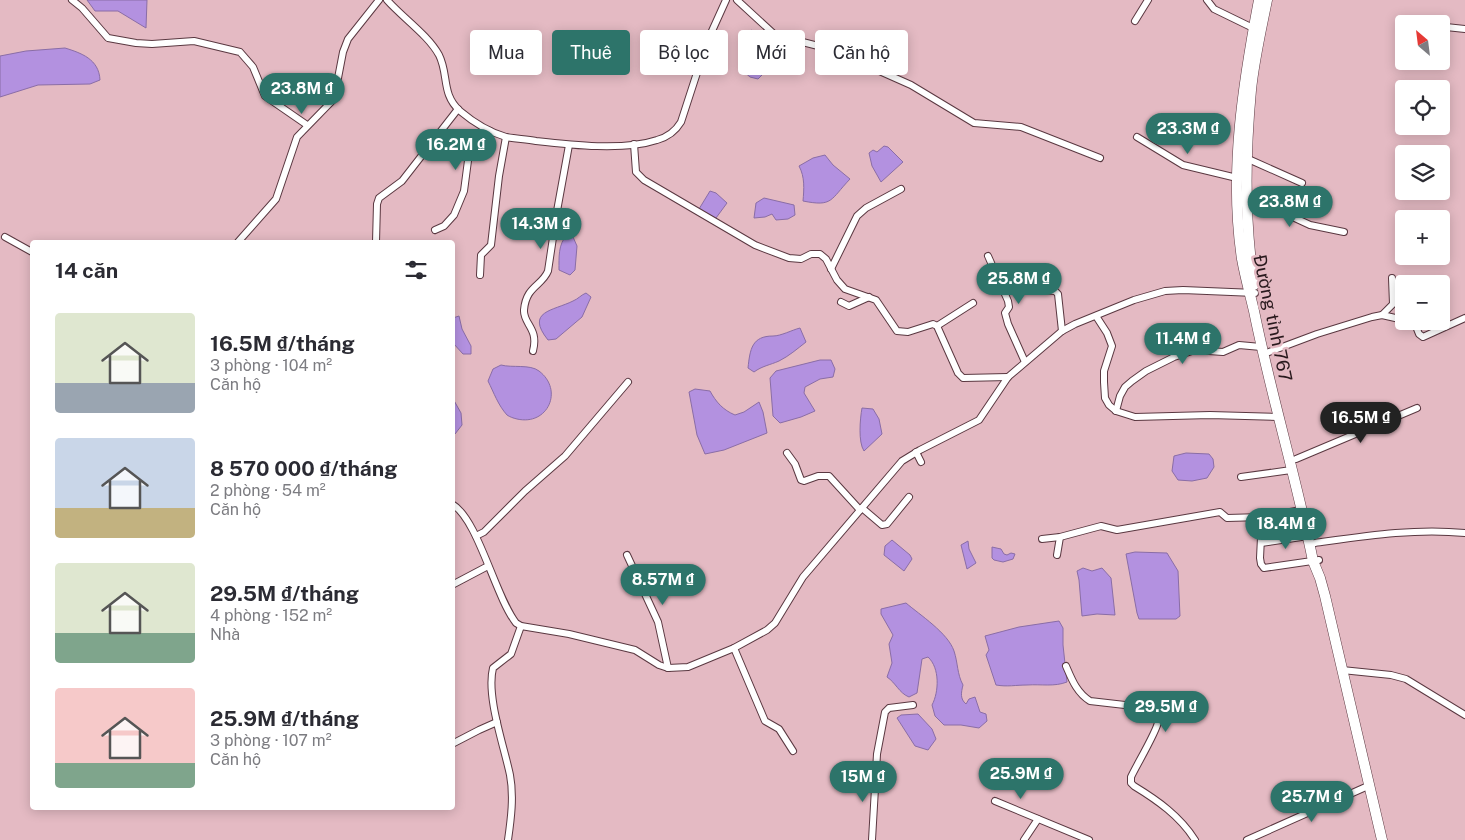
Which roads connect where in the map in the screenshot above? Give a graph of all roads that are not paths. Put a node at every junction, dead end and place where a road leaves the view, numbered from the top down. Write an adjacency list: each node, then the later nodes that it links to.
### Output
1 (72, 0): 15 (street)
2 (379, 0): 15 (street)
3 (387, 0): 14 (street)
4 (726, 0): 19 (street)
5 (737, 0): 21 (street)
6 (1148, 0): 10 (street)
7 (1207, 0): 11 (street)
8 (1258, 0): 11 (main road, Đường tỉnh 767)
9 (1267, 0): 22 (main road, Đường tỉnh 767)
10 (1135, 21)
11 (1254, 28): 23 (main road, Đường tỉnh 767)
12 (1450, 28): 13 (street)
13 (1465, 30)
14 (458, 109): 16 (street); 31 (street)
15 (308, 125): 30 (street)
16 (490, 131): 17 (street); 27 (street)
17 (506, 137): 20 (street); 36 (street)
18 (1137, 137): 23 (street)
19 (634, 144): 20 (street); 34 (street)
20 (569, 145): 52 (street)
21 (1100, 158)
22 (1246, 158): 24 (street); 26 (main road, Đường tỉnh 767)
23 (1237, 178): 38 (main road, Đường tỉnh 767)
24 (1302, 182)
25 (901, 189): 34 (street)
26 (1246, 195): 28 (street); 38 (main road, Đường tỉnh 767)
27 (435, 230)
28 (1344, 232)
29 (6, 237): 32 (street)
30 (240, 240)
31 (376, 240)
32 (30, 251)
33 (988, 256): 53 (street)
34 (831, 269): 39 (street)
35 (1021, 270): 50 (street)
36 (480, 275)
37 (1392, 278): 42 (street)
38 (1252, 293): 43 (street); 51 (main road, Đường tỉnh 767)
39 (869, 297): 40 (street); 47 (street)
40 (841, 302)
41 (973, 303): 47 (street)
42 (1382, 315): 44 (street); 51 (street)
43 (1096, 316): 50 (street); 57 (street)
44 (1395, 318)
45 (1465, 318): 46 (street)
46 (1450, 325)
47 (936, 326): 54 (street)
48 (1417, 330): 49 (street)
49 (1440, 330)
50 (1062, 331): 53 (street)
51 (1265, 350): 57 (street); 58 (main road, Đường tỉnh 767); 61 (main road, Đường tỉnh 767)
52 (533, 351)
53 (1025, 362): 54 (street)
54 (1008, 377): 59 (street)
55 (628, 382): 71 (street)
56 (1417, 408): 61 (street)
57 (1116, 411): 58 (street)
58 (1278, 417): 63 (main road, Đường tỉnh 767)
59 (916, 452): 62 (street); 67 (street)
60 (787, 453): 67 (street)
61 (1296, 459): 74 (main road, Đường tỉnh 767)
62 (921, 462)
63 (1291, 470): 64 (street); 68 (main road, Đường tỉnh 767)
64 (1241, 477)
65 (909, 497): 67 (street)
66 (455, 506): 71 (street)
67 (861, 509): 82 (street)
68 (1301, 510): 69 (street); 74 (main road, Đường tỉnh 767)
69 (1262, 517): 72 (street); 75 (street)
70 (1465, 533): 74 (street)
71 (476, 536): 79 (street)
72 (1060, 537): 73 (street); 77 (street)
73 (1042, 539)
74 (1312, 540): 75 (street); 78 (main road, Đường tỉnh 767)
75 (1260, 543): 78 (street)
76 (627, 555): 84 (street)
77 (1057, 555)
78 (1316, 561): 85 (main road, Đường tỉnh 767)
79 (488, 566): 80 (street); 81 (street)
80 (455, 583)
81 (521, 626): 84 (street); 88 (street)
82 (734, 648): 84 (street); 90 (street)
83 (1066, 666): 98 (street)
84 (668, 668)
85 (1342, 670): 87 (street); 91 (main road, Đường tỉnh 767)
86 (913, 705): 95 (street)
87 (1465, 715)
88 (497, 722): 89 (street); 94 (street)
89 (455, 742)
90 (794, 751)
91 (1368, 786): 99 (street); 100 (main road, Đường tỉnh 767)
92 (995, 801): 93 (street)
93 (1038, 819): 96 (street); 97 (street)
94 (508, 840)
95 (872, 840)
96 (1024, 840)
97 (1090, 840)
98 (1195, 840)
99 (1247, 840)
100 (1382, 840)

